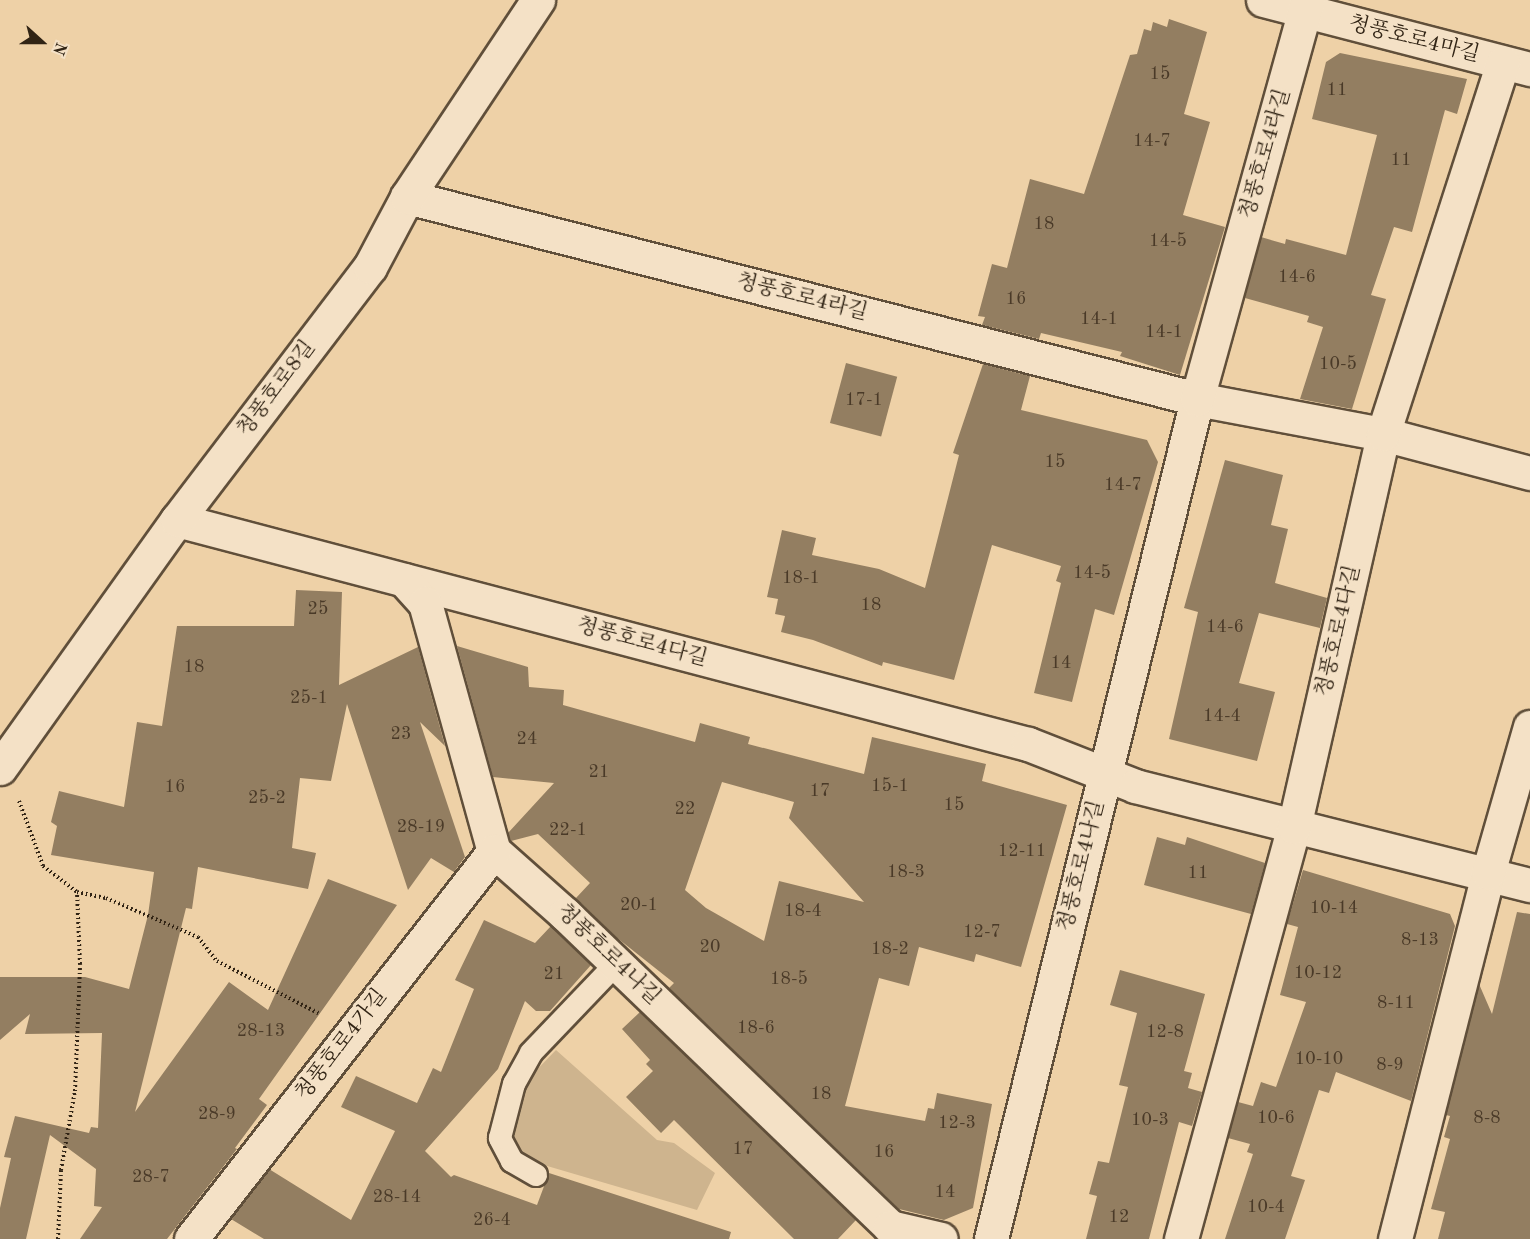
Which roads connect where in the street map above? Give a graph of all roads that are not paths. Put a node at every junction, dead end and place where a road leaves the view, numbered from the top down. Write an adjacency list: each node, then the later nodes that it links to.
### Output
1 (538, 0): 5 (street, 청풍호로8길)
2 (1263, 0): 3 (street, 청풍호로4마길)
3 (1307, 6): 4 (street, 청풍호로4마길); 6 (street, 청풍호로4라길)
4 (1517, 66): 7 (street)
5 (406, 197): 6 (street, 청풍호로4라길); 9 (street, 청풍호로8길)
6 (1197, 399): 7 (street, 청풍호로4라길); 13 (street)
7 (1383, 434): 8 (street, 청풍호로4라길); 14 (street, 청풍호로4다길)
8 (1530, 473)
9 (177, 520): 10 (street, 청풍호로4다길); 12 (street, 청풍호로8길)
10 (404, 580): 13 (street, 청풍호로4다길); 15 (street)
11 (1530, 727): 16 (street)
12 (2, 765)
13 (1105, 772): 14 (street, 청풍호로4다길); 23 (street, 청풍호로4나길)
14 (1294, 827): 16 (street, 청풍호로4다길); 24 (street)
15 (494, 852): 18 (street, 청풍호로4나길); 21 (street, 청풍호로4가길)
16 (1488, 873): 17 (street, 청풍호로4다길); 25 (street)
17 (1530, 885)
18 (617, 963): 19 (lane); 20 (street, 청풍호로4나길)
19 (536, 1175)
20 (885, 1233): 22 (street, 청풍호로4나길)
21 (191, 1239)
22 (941, 1239)
23 (991, 1239)
24 (1181, 1239)
25 (1395, 1239)

